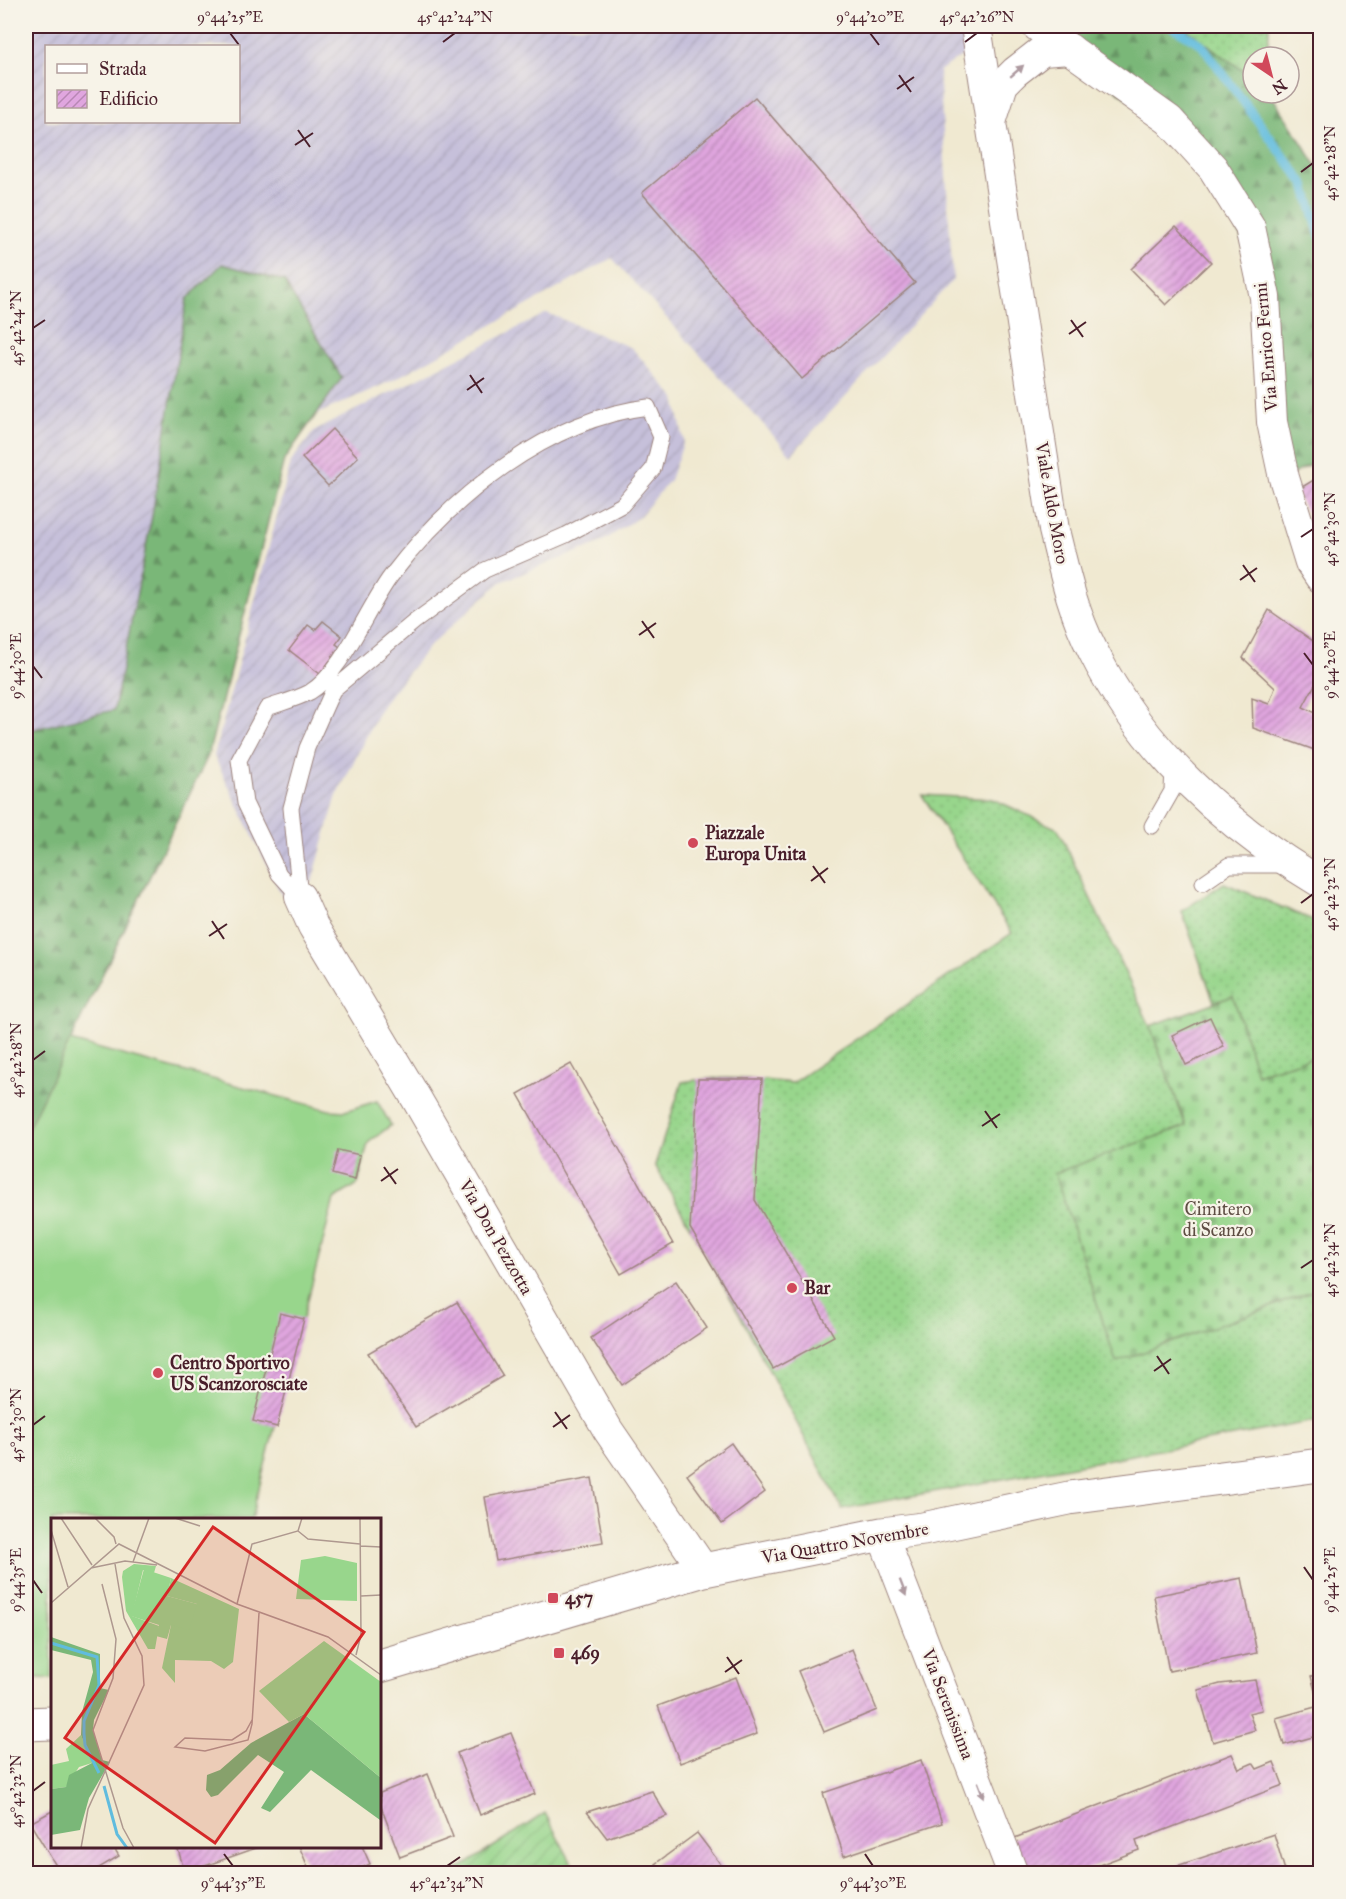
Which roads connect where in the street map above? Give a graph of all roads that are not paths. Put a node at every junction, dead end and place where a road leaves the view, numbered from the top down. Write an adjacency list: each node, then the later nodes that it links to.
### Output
1 (976, 26): 4 (street, Viale Aldo Moro)
2 (1037, 26): 3 (street, Via Enrico Fermi)
3 (1070, 49): 4 (street, one-way to 3); 5 (street, Via Enrico Fermi)
4 (991, 122): 6 (street, Viale Aldo Moro)
5 (1320, 577)
6 (1173, 767): 7 (lane); 8 (street, Viale Aldo Moro)
7 (1152, 826)
8 (1293, 865): 9 (street, Viale Aldo Moro); 10 (lane)
9 (1320, 882)
10 (1203, 883)
11 (300, 897): 11 (lane); 14 (street, Via Don Pezzotta)
12 (1320, 1465): 13 (street, Via Quattro Novembre)
13 (882, 1534): 14 (street, Via Quattro Novembre); 18 (street, Via Serenissima, one-way to 18)
14 (704, 1570): 15 (street, Via Quattro Novembre)
15 (381, 1666)
16 (51, 1723): 17 (street)
17 (26, 1724)
18 (1013, 1874)

